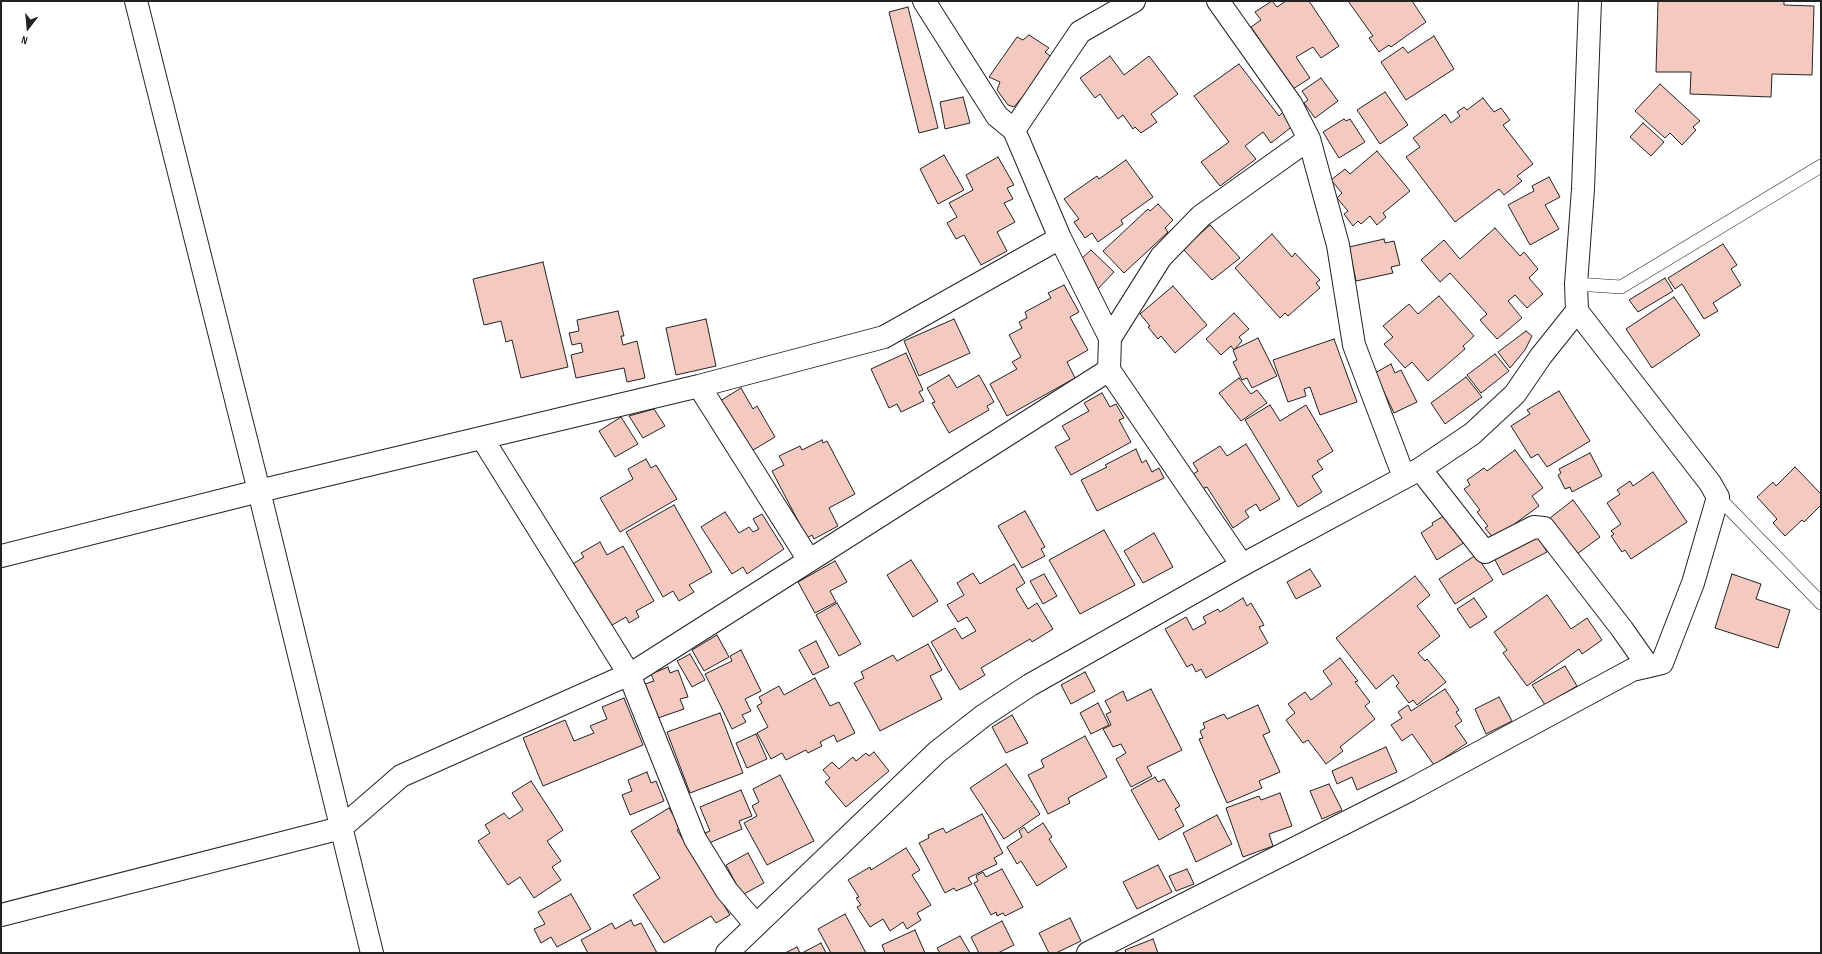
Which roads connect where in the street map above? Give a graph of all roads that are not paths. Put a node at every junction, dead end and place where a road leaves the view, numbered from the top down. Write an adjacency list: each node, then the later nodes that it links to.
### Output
1 (136, 1): 17 (street)
2 (924, 1): 6 (street)
3 (1134, 1): 6 (street)
4 (1218, 1): 7 (street)
5 (1590, 1): 10 (street)
6 (1014, 130): 9 (street)
7 (1309, 139): 12 (street); 16 (street)
8 (1821, 166): 10 (lane)
9 (1060, 238): 12 (street); 14 (street)
10 (1576, 284): 11 (street)
11 (1576, 311): 16 (street); 18 (street)
12 (1110, 338): 13 (street)
13 (1109, 370): 20 (street); 21 (street)
14 (699, 386): 15 (street); 20 (street)
15 (482, 438): 17 (street); 24 (street)
16 (1412, 473): 21 (street); 23 (street)
17 (259, 491): 19 (street); 25 (street)
18 (1718, 497): 22 (lane); 23 (street)
19 (1, 556)
20 (809, 560): 24 (street)
21 (1242, 565): 27 (street)
22 (1821, 603)
23 (1648, 666): 30 (street)
24 (629, 674): 25 (street); 27 (street)
25 (341, 828): 26 (street); 28 (street)
26 (1, 915)
27 (756, 925): 29 (street)
28 (372, 953)
29 (727, 953)
30 (1088, 953)

